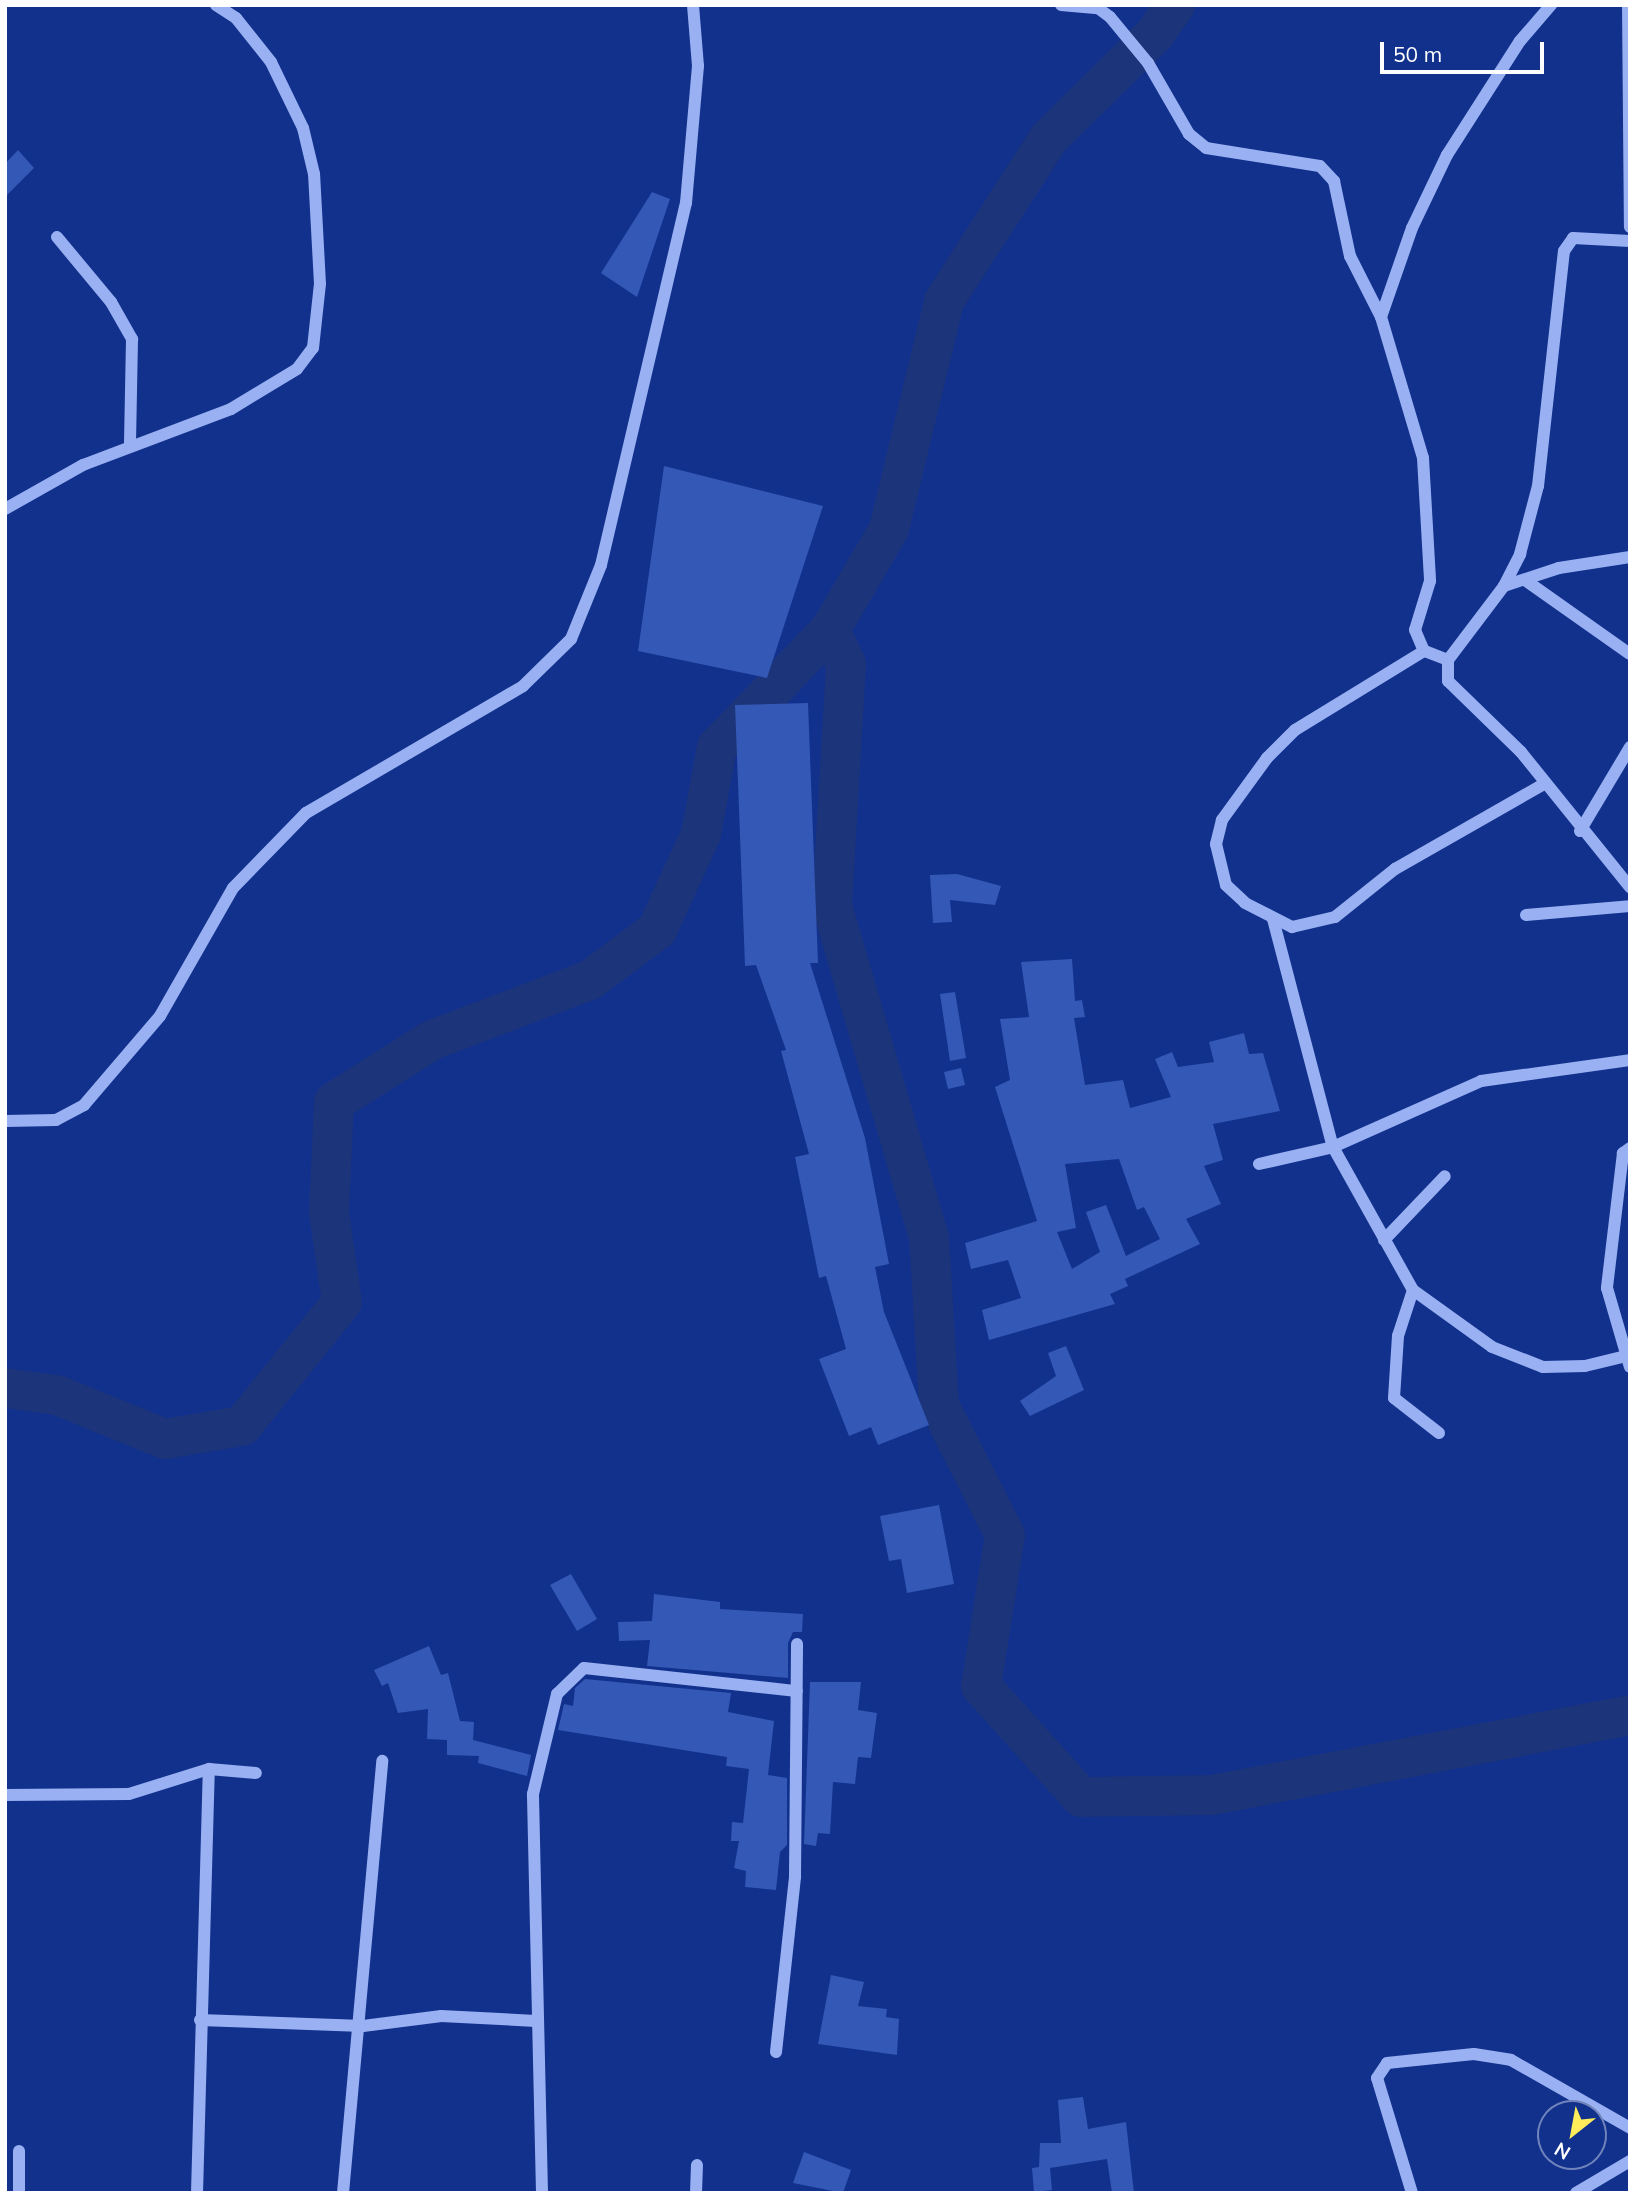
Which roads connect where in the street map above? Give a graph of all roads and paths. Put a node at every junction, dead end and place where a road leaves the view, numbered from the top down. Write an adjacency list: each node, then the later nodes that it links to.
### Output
1 (216, 5): 11 (street)
2 (693, 5): 27 (street)
3 (1061, 5): 10 (street)
4 (1550, 5): 10 (street)
5 (1628, 5): 6 (street)
6 (1628, 70): 7 (street)
7 (1630, 227)
8 (57, 237): 11 (street)
9 (1630, 241): 15 (street)
10 (1381, 317): 16 (street)
11 (130, 446): 12 (street)
12 (5, 509)
13 (1630, 557): 14 (street)
14 (1525, 580): 15 (street); 17 (street)
15 (1504, 586): 18 (street)
16 (1424, 651): 18 (street); 25 (street)
17 (1630, 654)
18 (1448, 660): 20 (street)
19 (1630, 747): 21 (street)
20 (1544, 784): 21 (street); 25 (street)
21 (1580, 831): 22 (street)
22 (1630, 887)
23 (1630, 906): 24 (street)
24 (1526, 915)
25 (1273, 919): 28 (street)
26 (1630, 1060): 28 (street)
27 (5, 1121)
28 (1334, 1147): 30 (street); 32 (street)
29 (1630, 1148): 34 (street)
30 (1259, 1164)
31 (1446, 1176): 32 (street)
32 (1384, 1240): 33 (street)
33 (1413, 1290): 34 (street); 35 (street)
34 (1628, 1360)
35 (1439, 1433)
36 (797, 1644): 37 (street)
37 (797, 1691): 43 (street); 45 (street)
38 (382, 1761): 44 (street)
39 (209, 1769): 40 (street); 41 (street); 42 (street)
40 (256, 1773)
41 (5, 1796)
42 (200, 2020): 44 (street); 51 (street)
43 (536, 2021): 44 (street); 53 (street)
44 (362, 2026): 52 (street)
45 (776, 2052)
46 (1630, 2128): 55 (street)
47 (19, 2151): 50 (street)
48 (1630, 2161): 56 (street)
49 (697, 2165): 54 (street)
50 (19, 2193)
51 (197, 2193)
52 (343, 2193)
53 (542, 2193)
54 (696, 2193)
55 (1412, 2193)
56 (1576, 2193)

